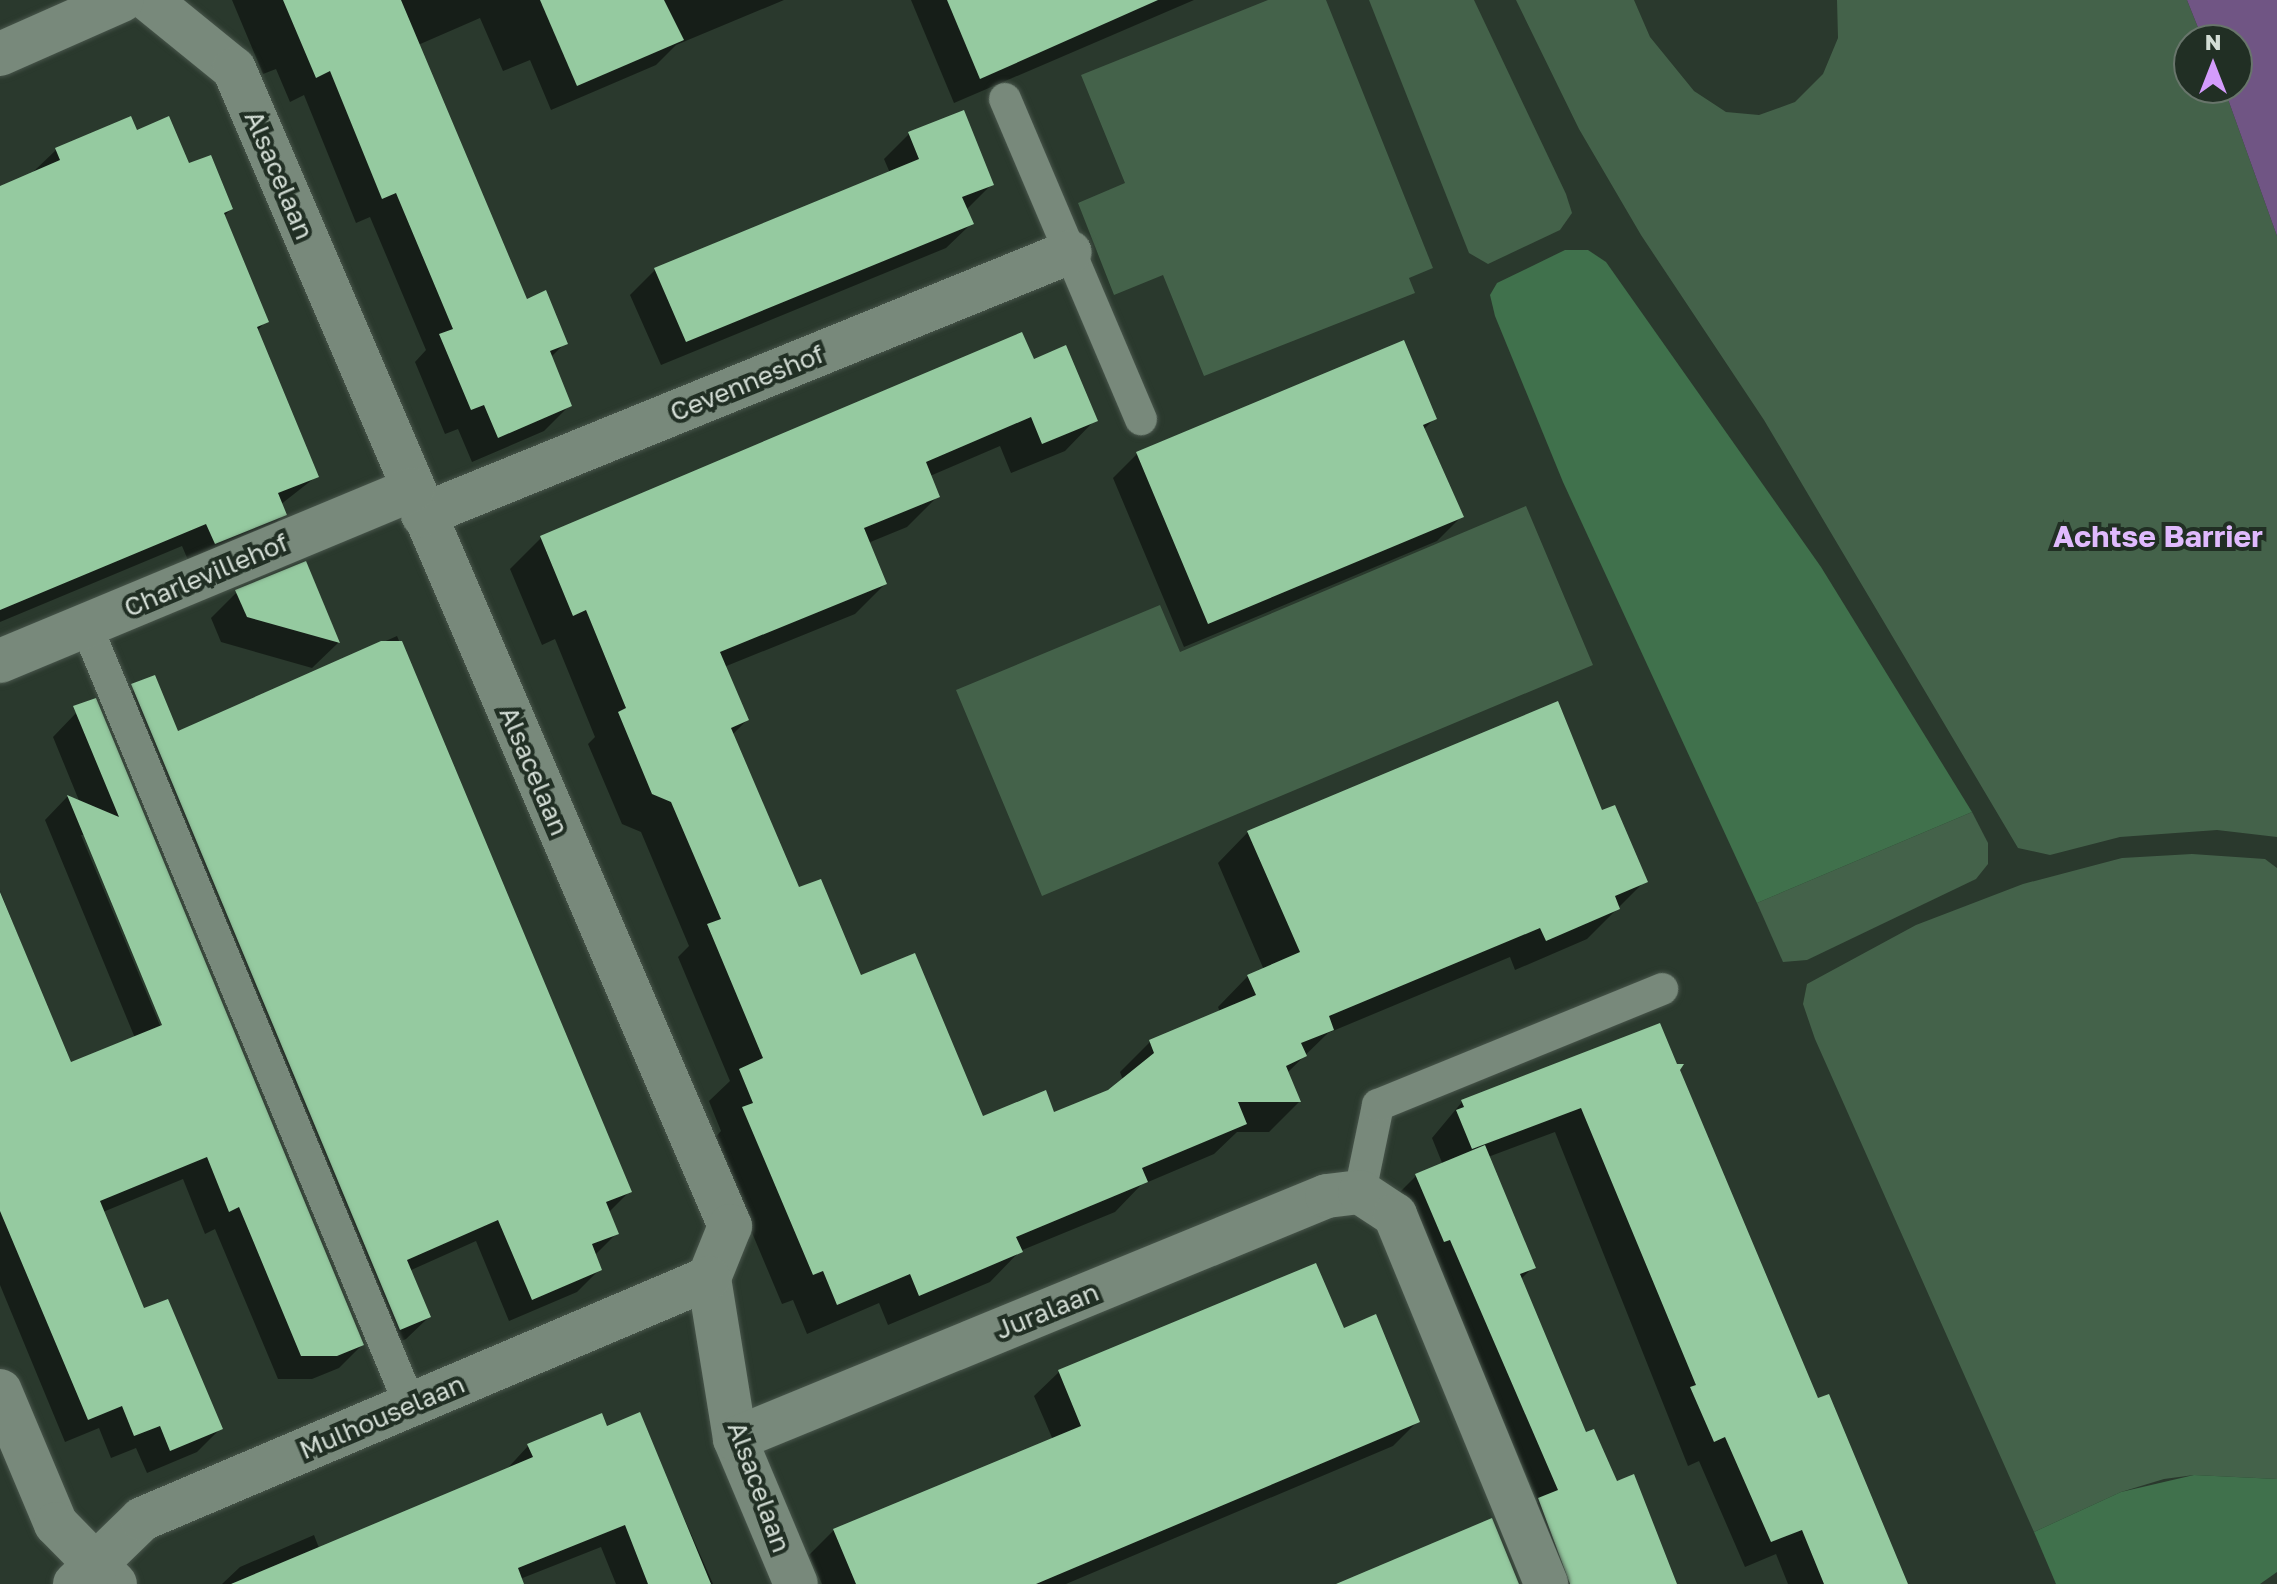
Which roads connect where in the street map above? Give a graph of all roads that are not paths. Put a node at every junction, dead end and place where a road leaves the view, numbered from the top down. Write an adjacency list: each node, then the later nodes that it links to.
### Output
1 (122, 0): 3 (street)
2 (149, 0): 7 (street, Alsacelaan)
3 (0, 54)
4 (1005, 99): 5 (lane)
5 (1070, 252): 6 (lane); 7 (street, Cevenneshof)
6 (1141, 419)
7 (418, 502): 8 (street, Charlevillehof); 12 (street, Alsacelaan)
8 (86, 625): 9 (street, Charlevillehof); 14 (lane)
9 (0, 661)
10 (1662, 989): 11 (lane)
11 (1360, 1192): 15 (street, Juralaan); 18 (street)
12 (709, 1278): 14 (street, Mulhouselaan); 15 (street, Alsacelaan)
13 (0, 1391): 16 (street)
14 (410, 1405): 16 (street, Mulhouselaan)
15 (735, 1439): 17 (street, Alsacelaan)
16 (96, 1577)
17 (796, 1584)
18 (1546, 1584)

